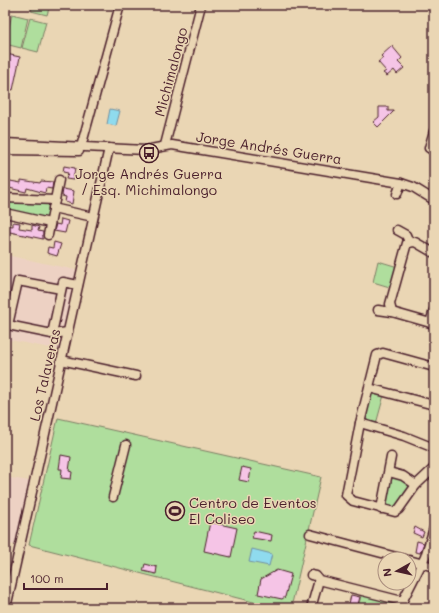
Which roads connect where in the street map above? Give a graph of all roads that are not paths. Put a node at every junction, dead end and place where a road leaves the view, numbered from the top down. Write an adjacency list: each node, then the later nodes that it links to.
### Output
1 (120, 5): 6 (street)
2 (201, 5): 5 (street, Michimalongo)
3 (434, 131): 10 (street)
4 (5, 143): 6 (street, Jorge Andrés Guerra)
5 (165, 145): 8 (street, Jorge Andrés Guerra); 12 (street, Jorge Andrés Guerra)
6 (81, 147): 7 (street, Jorge Andrés Guerra)
7 (95, 148): 8 (street, Jorge Andrés Guerra); 9 (street, Jorge Andrés Guerra)
8 (109, 148): 19 (street, Los Talaveras)
9 (5, 150)
10 (431, 150)
11 (59, 180): 15 (street)
12 (402, 183): 13 (street); 16 (street, Jorge Andrés Guerra)
13 (397, 194)
14 (5, 198): 15 (street)
15 (55, 200): 17 (street)
16 (434, 200)
17 (53, 208): 19 (street); 20 (street)
18 (5, 213): 20 (street)
19 (93, 217): 25 (street, Los Talaveras)
20 (50, 223): 22 (street)
21 (397, 230): 23 (street)
22 (48, 235)
23 (409, 242): 24 (street); 29 (street)
24 (434, 253)
25 (78, 285): 26 (street); 31 (street, Los Talaveras)
26 (61, 289): 32 (street); 32 (street)
27 (378, 310): 29 (street)
28 (434, 310): 30 (street)
29 (392, 312): 30 (street)
30 (432, 324)
31 (68, 332): 32 (street); 33 (street, Los Talaveras)
32 (52, 334)
33 (62, 360): 35 (street); 56 (street, Los Talaveras)
34 (434, 367): 36 (street)
35 (136, 376)
36 (369, 388): 37 (street); 38 (street)
37 (434, 405)
38 (360, 423): 40 (street); 46 (street)
39 (126, 445): 45 (street)
40 (434, 448)
41 (391, 457): 43 (street)
42 (434, 468): 44 (street)
43 (389, 472): 44 (street); 46 (street)
44 (416, 485): 46 (street)
45 (113, 497)
46 (380, 509)
47 (434, 528): 51 (street)
48 (310, 534): 49 (street)
49 (377, 552)
50 (417, 562): 51 (street)
51 (422, 564): 52 (street); 55 (street)
52 (434, 567)
53 (311, 575): 54 (street)
54 (319, 580): 55 (street); 57 (street)
55 (401, 604)
56 (6, 608)
57 (311, 608)

